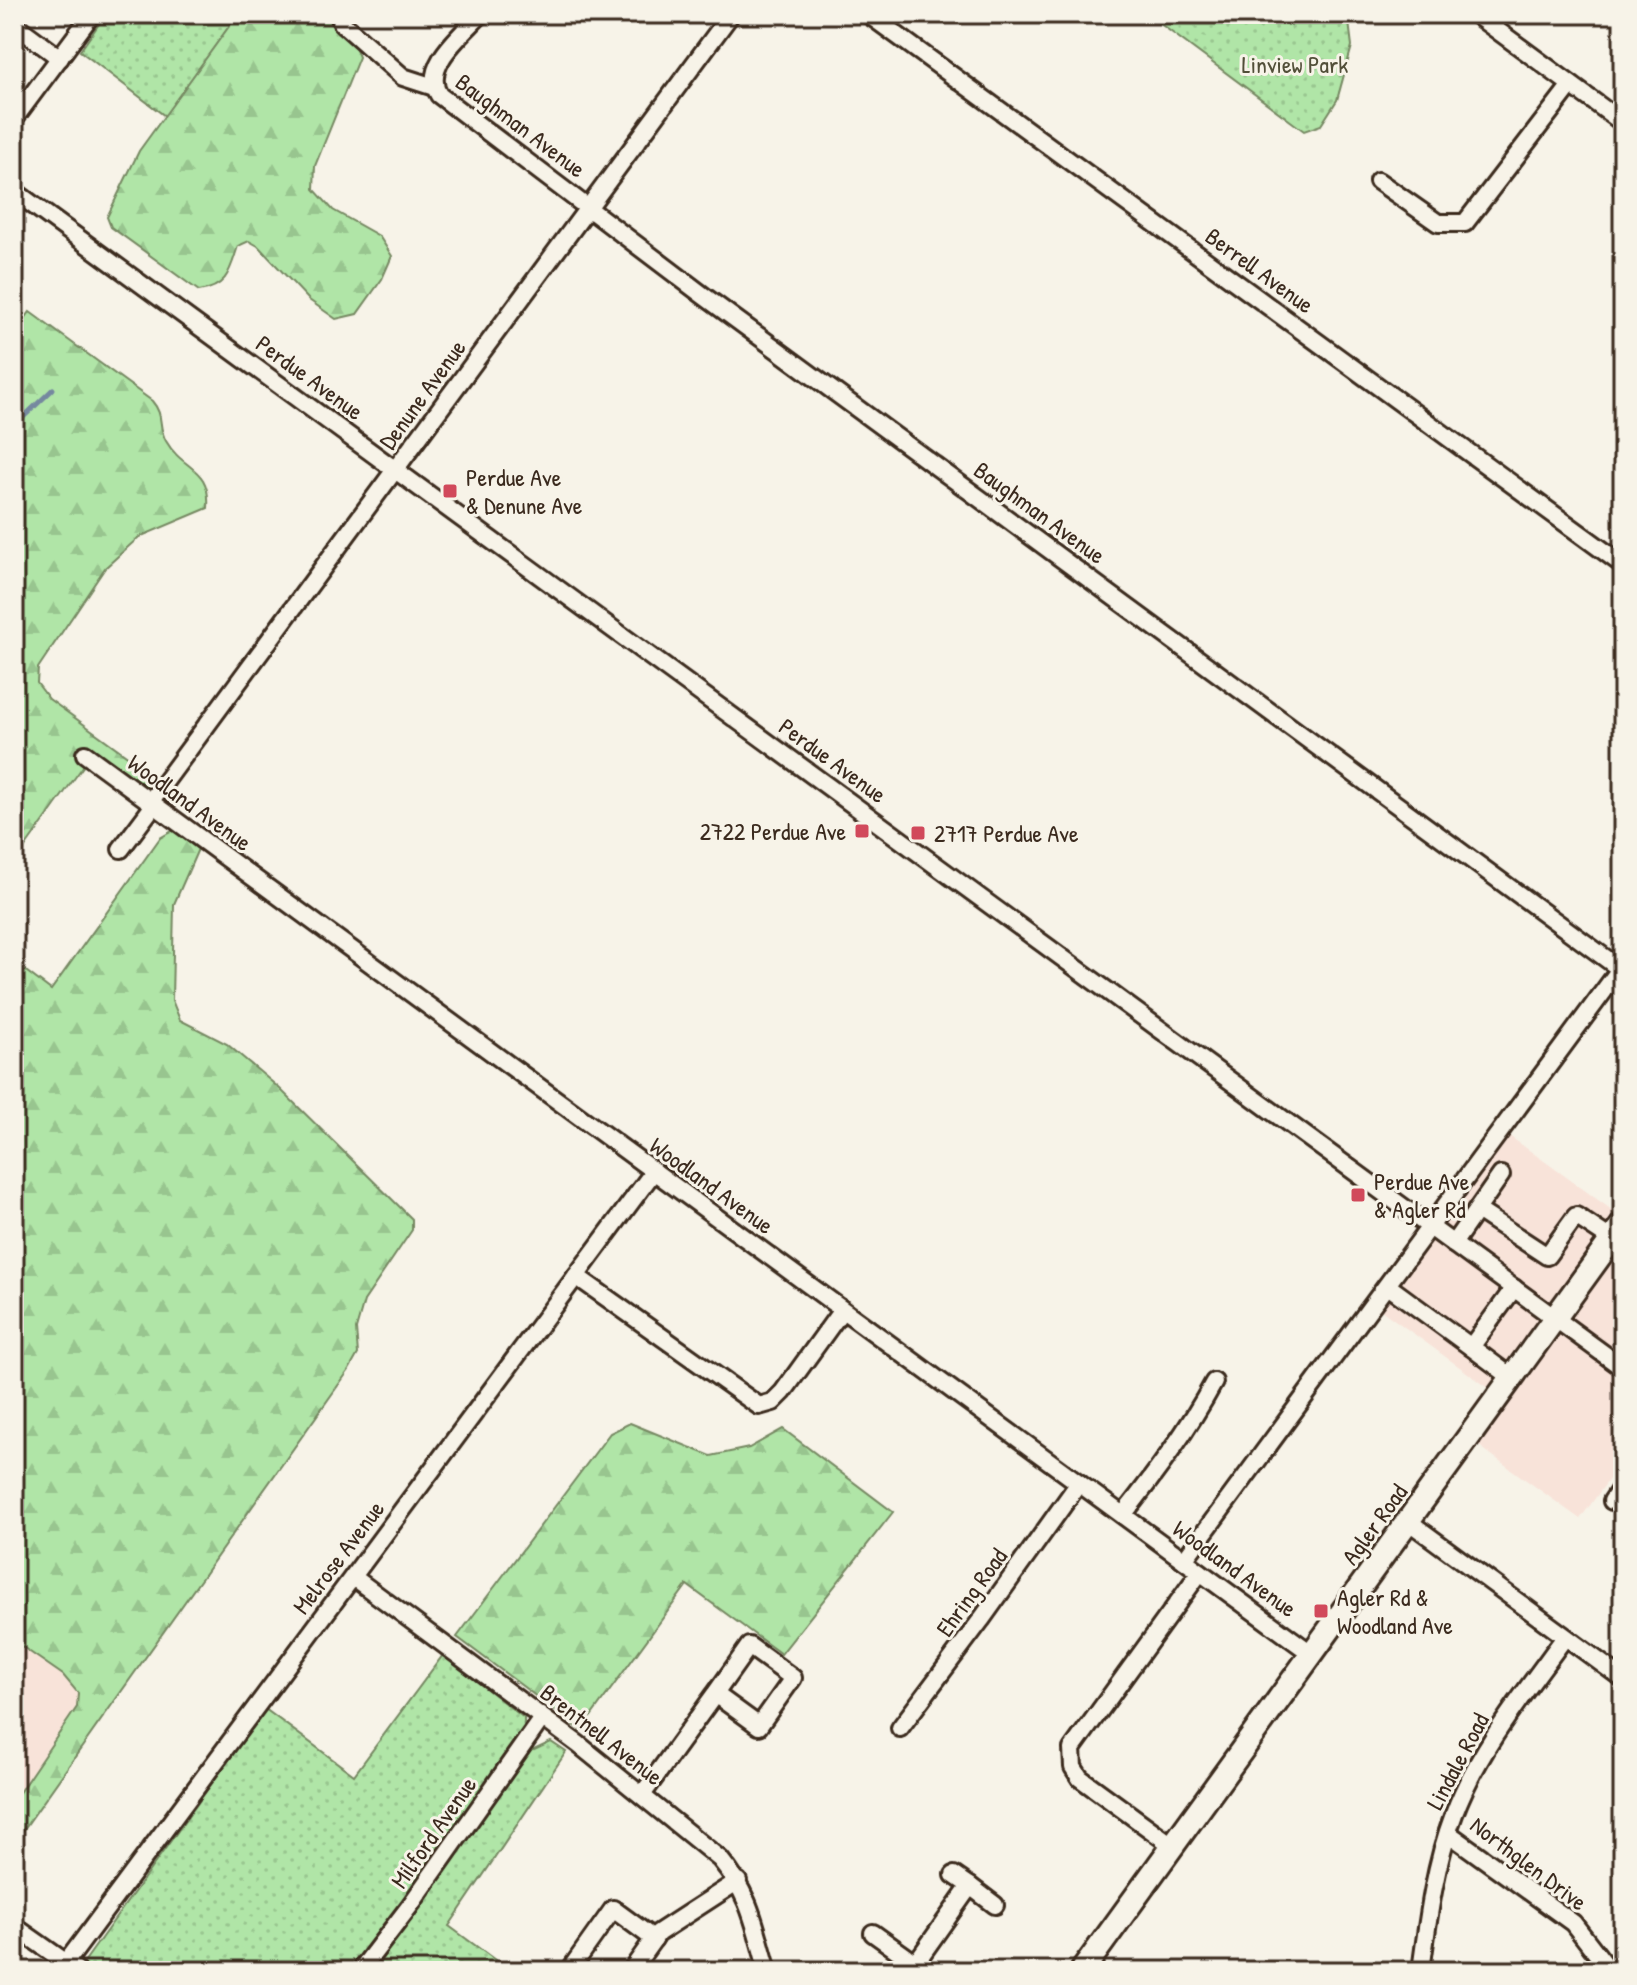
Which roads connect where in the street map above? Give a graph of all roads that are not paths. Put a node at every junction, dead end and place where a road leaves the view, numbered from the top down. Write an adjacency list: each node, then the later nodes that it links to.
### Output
1 (92, 14): 8 (street)
2 (338, 14): 10 (street, Baughman Avenue)
3 (481, 14): 10 (street, Baughman Avenue)
4 (731, 14): 15 (street, Denune Avenue)
5 (868, 14): 17 (street, Berrell Avenue)
6 (1475, 14): 9 (street)
7 (14, 24): 8 (street)
8 (60, 58): 11 (street)
9 (1571, 85): 12 (street); 13 (street)
10 (434, 87): 15 (street, Baughman Avenue)
11 (14, 119)
12 (1623, 123)
13 (1378, 181)
14 (14, 191): 16 (street, Perdue Avenue)
15 (590, 208): 16 (street, Denune Avenue); 21 (street, Baughman Avenue)
16 (396, 470): 19 (street, Denune Avenue); 25 (street, Perdue Avenue)
17 (1623, 565)
18 (85, 754): 19 (street, Woodland Avenue)
19 (152, 804): 20 (street, Denune Avenue); 22 (street, Woodland Avenue)
20 (121, 849)
21 (1622, 968): 25 (street)
22 (654, 1171): 28 (street, Melrose Avenue); 31 (street, Woodland Avenue)
23 (1501, 1175): 24 (street)
24 (1477, 1210): 26 (street); 27 (street)
25 (1432, 1228): 27 (street, Perdue Avenue); 29 (street)
26 (1617, 1232): 32 (main road, Agler Road)
27 (1453, 1244): 30 (street, Perdue Avenue)
28 (576, 1276): 31 (street); 44 (street, Melrose Avenue)
29 (1388, 1286): 33 (street); 42 (street)
30 (1514, 1288): 32 (street, Perdue Avenue); 33 (street)
31 (842, 1310): 37 (street, Woodland Avenue)
32 (1555, 1318): 34 (street, Perdue Avenue); 35 (main road, Agler Road)
33 (1471, 1347): 35 (street)
34 (1623, 1368)
35 (1511, 1377): 41 (main road, Agler Road)
36 (1214, 1382): 40 (street)
37 (1079, 1483): 40 (street, Woodland Avenue); 50 (street, Ehring Road)
38 (1623, 1485): 39 (street)
39 (1612, 1501)
40 (1123, 1515): 42 (street, Woodland Avenue)
41 (1408, 1521): 45 (street); 46 (main road, Agler Road)
42 (1184, 1560): 43 (street, Woodland Avenue)
43 (1200, 1572): 46 (street, Woodland Avenue); 53 (street)
44 (353, 1577): 49 (street, Brentnell Avenue); 62 (street, Melrose Avenue)
45 (1565, 1637): 47 (street); 52 (street, Lindale Road)
46 (1312, 1654): 53 (main road, Agler Road)
47 (1623, 1679)
48 (715, 1694): 48 (street); 51 (street)
49 (542, 1718): 51 (street, Brentnell Avenue); 63 (street, Milford Avenue)
50 (900, 1728)
51 (642, 1795): 55 (street, Brentnell Avenue)
52 (1448, 1833): 68 (street, Lindale Road); 69 (street, Northglen Drive)
53 (1173, 1846): 67 (main road, Agler Road)
54 (954, 1875): 56 (street)
55 (738, 1881): 60 (street); 66 (street, Brentnell Avenue)
56 (970, 1886): 57 (street); 61 (street)
57 (995, 1905)
58 (14, 1926): 62 (street)
59 (873, 1933): 61 (street)
60 (654, 1939): 64 (street); 65 (street)
61 (912, 1967)
62 (68, 1968)
63 (360, 1971)
64 (569, 1971)
65 (631, 1971)
66 (768, 1971)
67 (1082, 1971)
68 (1421, 1971)
69 (1610, 1971)

